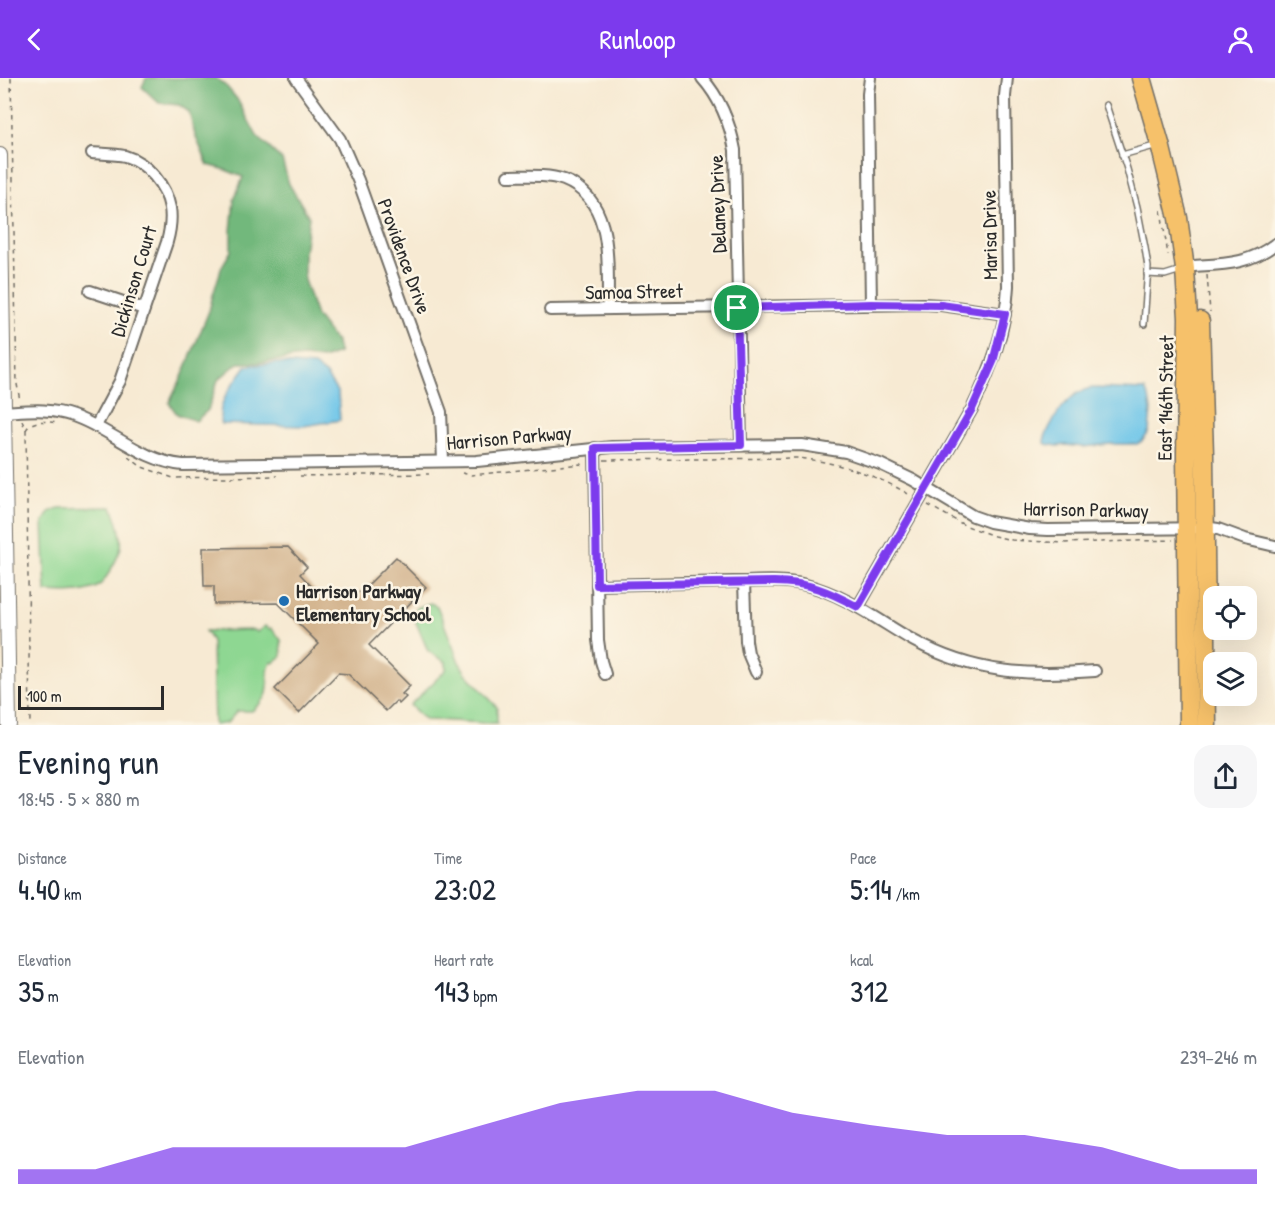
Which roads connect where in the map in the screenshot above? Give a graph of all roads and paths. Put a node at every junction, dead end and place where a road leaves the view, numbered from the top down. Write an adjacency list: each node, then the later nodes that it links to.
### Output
1 (11, 78): 26 (path)
2 (297, 78): 34 (street, Providence Drive)
3 (702, 78): 20 (street, Delaney Drive)
4 (870, 78): 19 (street)
5 (1007, 78): 24 (street, Marisa Drive)
6 (1141, 78): 9 (main road, East 146th Street)
7 (1154, 78): 16 (main road, East 146th Street)
8 (1106, 105): 12 (lane, East 146th Street)
9 (1160, 144): 12 (lane); 16 (main road, East 146th Street)
10 (92, 153): 21 (street, Dickinson Court)
11 (0, 155): 27 (street)
12 (1122, 155): 17 (lane, East 146th Street)
13 (508, 176): 22 (street)
14 (1160, 204): 16 (path)
15 (1275, 244): 16 (street)
16 (1183, 270): 17 (lane); 41 (main road, East 146th Street)
17 (1148, 274): 25 (lane, East 146th Street)
18 (90, 291): 21 (street)
19 (871, 304): 20 (street, Samoa Street); 24 (street, Samoa Street)
20 (737, 308): 22 (street, Samoa Street); 32 (street, Delaney Drive)
21 (144, 309): 30 (street, Dickinson Court)
22 (608, 309): 23 (street, Samoa Street)
23 (550, 310)
24 (1005, 314): 39 (street, Marisa Drive)
25 (1144, 324)
26 (20, 397)
27 (2, 412): 30 (street, Harrison Parkway); 46 (street)
28 (35, 422): 31 (path)
29 (22, 424): 31 (path)
30 (96, 426): 34 (street, Harrison Parkway)
31 (26, 430): 51 (path)
32 (741, 445): 33 (street, Harrison Parkway); 39 (street, Harrison Parkway)
33 (595, 448): 34 (street, Harrison Parkway); 35 (street)
34 (443, 461)
35 (595, 463): 36 (path); 40 (path); 44 (street)
36 (462, 473)
37 (429, 474): 38 (path)
38 (300, 476)
39 (927, 488): 40 (street, Marisa Drive); 41 (street, Harrison Parkway)
40 (920, 500): 41 (path); 45 (street, Marisa Drive)
41 (1191, 530): 42 (street, Harrison Parkway); 52 (main road, East 146th Street); 53 (main road, East 146th Street)
42 (1275, 546)
43 (744, 582): 44 (street); 45 (street); 48 (street)
44 (597, 585): 49 (street)
45 (858, 607): 47 (street)
46 (4, 628): 50 (street)
47 (1095, 671)
48 (756, 672)
49 (605, 675)
50 (9, 725)
51 (30, 725)
52 (1190, 725)
53 (1207, 725)

